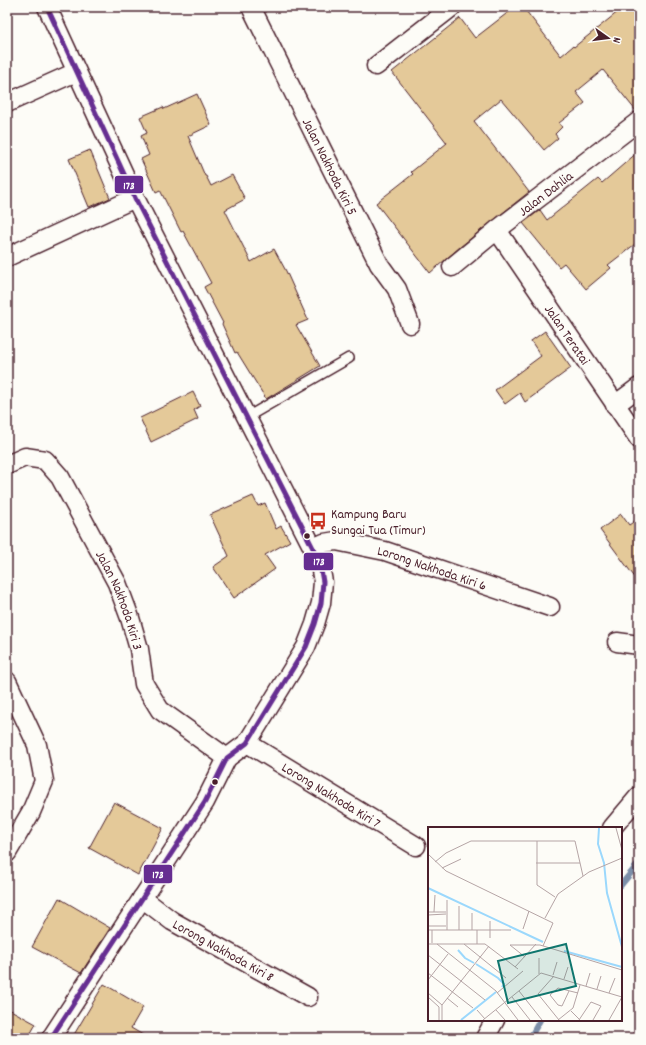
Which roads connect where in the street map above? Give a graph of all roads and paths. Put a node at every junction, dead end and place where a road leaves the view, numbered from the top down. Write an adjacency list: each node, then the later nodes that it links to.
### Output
1 (47, 7): 5 (street)
2 (251, 7): 12 (street, Jalan Nakhoda Kiri 5)
3 (452, 7): 4 (street)
4 (376, 66)
5 (76, 72): 6 (street); 8 (street)
6 (7, 103)
7 (639, 121): 9 (street, Jalan Dahlia)
8 (135, 198): 10 (street); 16 (street)
9 (497, 230): 11 (street, Jalan Dahlia); 15 (street, Jalan Teratai)
10 (7, 257)
11 (452, 267)
12 (410, 324)
13 (349, 358): 16 (lane)
14 (639, 387): 15 (street)
15 (615, 405): 17 (street, Jalan Teratai)
16 (247, 417): 19 (street)
17 (639, 439)
18 (7, 465): 25 (street, Jalan Nakhoda Kiri 3)
19 (313, 548): 20 (street, Lorong Nakhoda Kiri 6); 24 (street)
20 (550, 607)
21 (617, 642): 22 (street)
22 (639, 645)
23 (7, 681): 29 (street)
24 (247, 744): 25 (street); 28 (street, Lorong Nakhoda Kiri 7)
25 (227, 758): 30 (street)
26 (639, 796): 27 (street)
27 (613, 827)
28 (416, 846)
29 (7, 853)
30 (142, 898): 31 (street, Lorong Nakhoda Kiri 8); 33 (street)
31 (308, 997)
32 (494, 1021): 34 (street)
33 (52, 1038)
34 (484, 1038)

